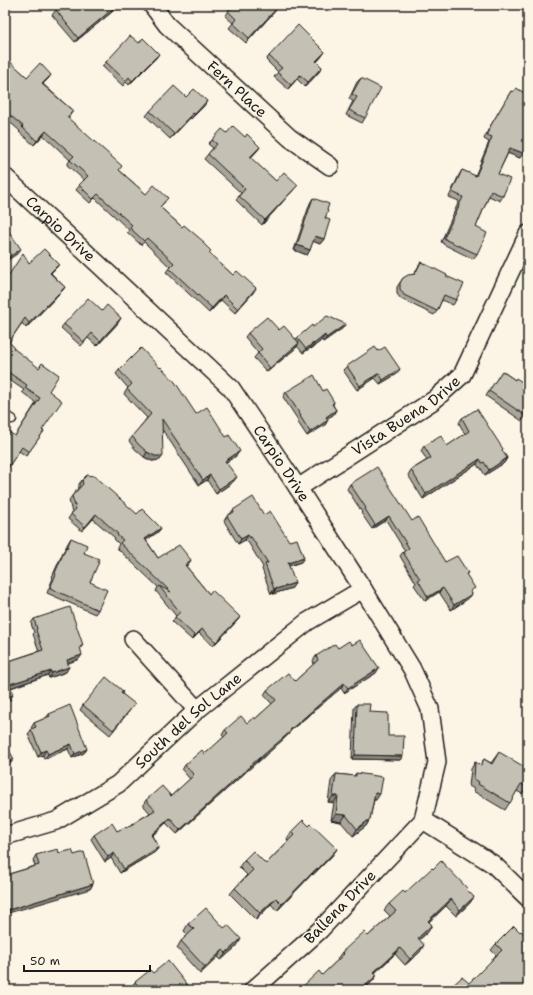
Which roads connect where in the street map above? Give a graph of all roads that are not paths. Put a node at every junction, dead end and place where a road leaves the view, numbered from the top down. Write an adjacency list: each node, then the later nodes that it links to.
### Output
1 (152, 5): 2 (street, Fern Place)
2 (330, 166)
3 (5, 177): 5 (street, Carpio Drive)
4 (528, 234): 5 (street, Vista Buena Drive)
5 (298, 488): 6 (street, Carpio Drive)
6 (363, 589): 8 (street, South del Sol Lane); 9 (street, Carpio Drive)
7 (133, 639): 8 (street)
8 (197, 710): 10 (street, South del Sol Lane)
9 (423, 820): 11 (street); 12 (street, Ballena Drive)
10 (5, 836)
11 (528, 898)
12 (253, 990)

